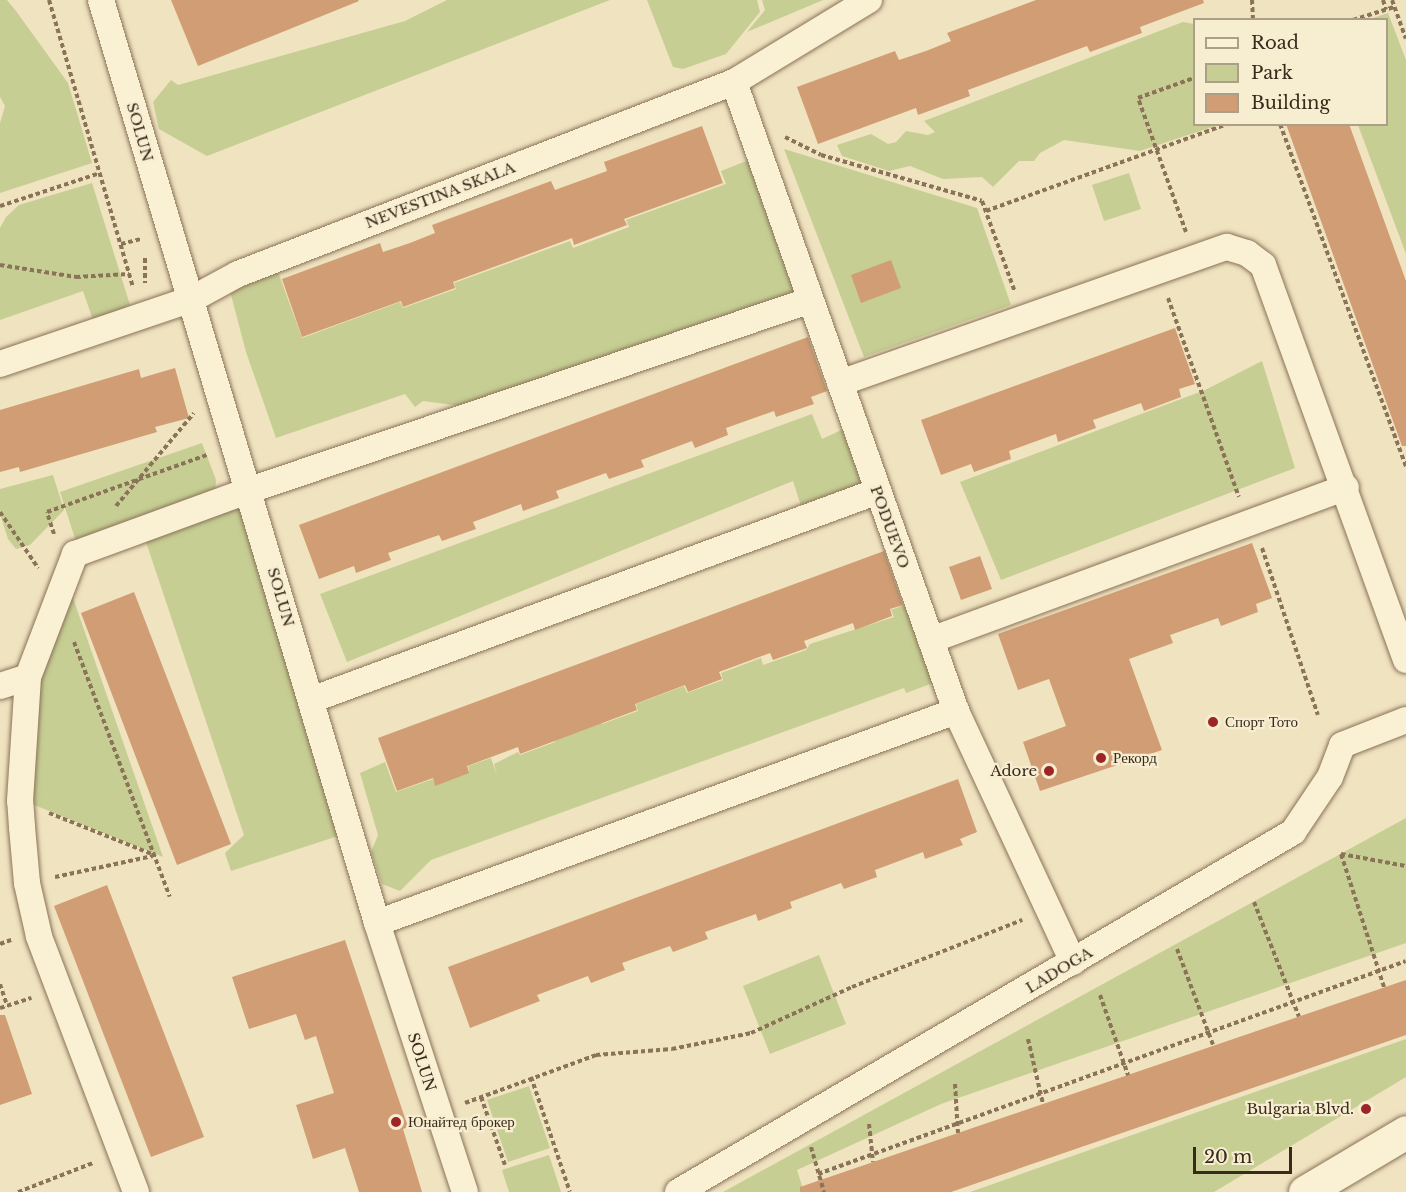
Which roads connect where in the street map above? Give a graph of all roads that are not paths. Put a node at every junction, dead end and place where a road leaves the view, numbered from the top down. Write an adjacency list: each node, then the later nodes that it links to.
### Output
1 (101, 0): 4 (street, SOLUN)
2 (868, 0): 3 (street, NEVESTINA SKALA)
3 (734, 82): 4 (street, NEVESTINA SKALA); 5 (street, PODUEVO)
4 (192, 299): 6 (street, NEVESTINA SKALA); 9 (street, SOLUN)
5 (811, 300): 7 (street, PODUEVO); 9 (street)
6 (0, 364)
7 (840, 383): 8 (street); 10 (street, PODUEVO)
8 (1346, 487): 11 (street); 12 (street)
9 (250, 490): 13 (street); 15 (street, SOLUN)
10 (878, 491): 11 (street, PODUEVO); 15 (street)
11 (931, 639): 16 (street, PODUEVO)
12 (1406, 660)
13 (28, 677): 14 (street); 21 (street)
14 (0, 686)
15 (311, 700): 18 (street, SOLUN)
16 (956, 711): 18 (street); 19 (street, PODUEVO)
17 (1406, 720): 19 (street, LADOGA)
18 (377, 923): 22 (street, SOLUN)
19 (1073, 962): 23 (street, LADOGA)
20 (1406, 1132): 24 (main road)
21 (136, 1192)
22 (465, 1192)
23 (678, 1192)
24 (1305, 1192)

